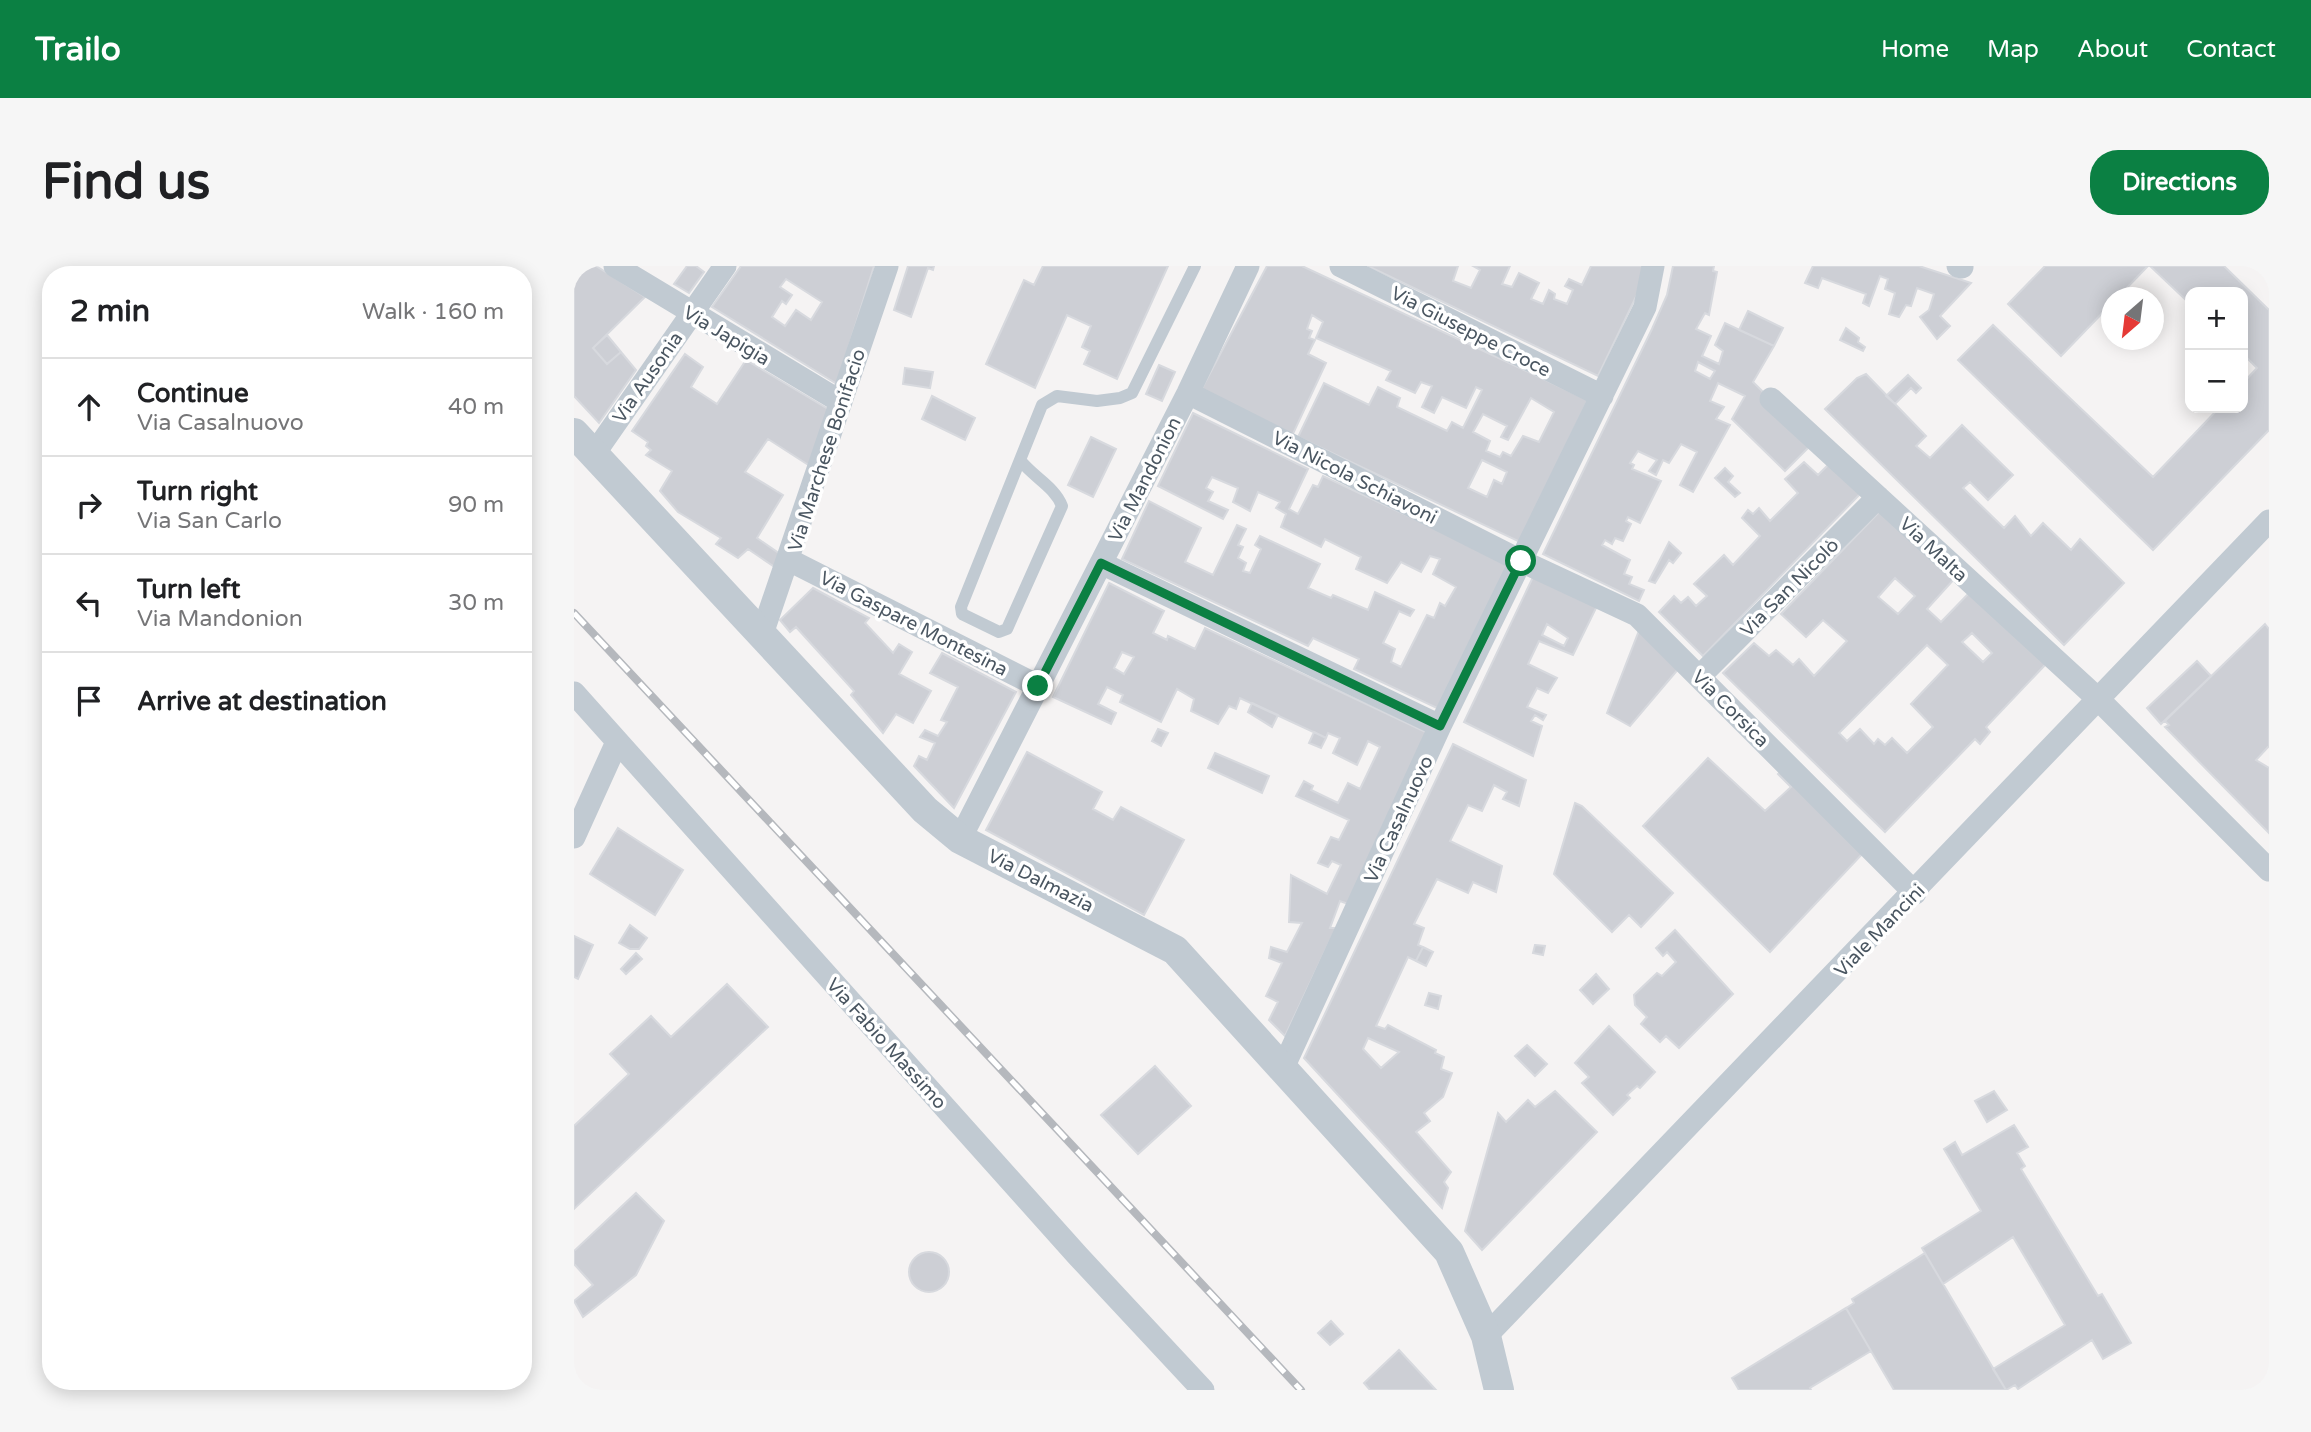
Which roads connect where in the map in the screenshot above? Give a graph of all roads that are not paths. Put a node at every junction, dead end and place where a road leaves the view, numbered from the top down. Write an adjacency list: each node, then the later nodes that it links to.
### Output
1 (615, 266): 8 (street, Via Japigia)
2 (725, 266): 8 (street, Via Ausonia)
3 (887, 266): 12 (street, Via Marchese Bonifacio)
4 (1195, 266): 14 (lane)
5 (1248, 266): 9 (street, Via Mandonion)
6 (1341, 266): 10 (street, Via Giuseppe Croce)
7 (1653, 266): 10 (street, Via Casalnuovo)
8 (691, 314): 12 (street, Via Japigia); 13 (street, Via Ausonia)
9 (1188, 393): 18 (street, Via Nicola Schiavoni); 19 (street, Via Mandonion)
10 (1602, 396): 18 (street, Via Casalnuovo)
11 (1771, 399): 15 (street, Via Malta)
12 (841, 402): 17 (street, Via Marchese Bonifacio)
13 (584, 443): 20 (street, Via Dalmazia)
14 (1020, 460): 14 (lane)
15 (1878, 497): 21 (street, Via San Nicolò); 24 (street, Via Malta)
16 (2269, 521): 24 (street, Viale Mancini)
17 (789, 560): 20 (street, Via Marchese Bonifacio); 22 (street, Via Gaspare Montesina)
18 (1521, 561): 21 (street, Via Corsica); 25 (street, Via Casalnuovo)
19 (1101, 563): 22 (street, Via Mandonion); 25 (street)
20 (762, 634): 28 (street, Via Dalmazia)
21 (1699, 677): 30 (street, Via Corsica)
22 (1038, 686): 28 (street, Via Mandonion)
23 (574, 693): 26 (street, Via Fabio Massimo)
24 (2097, 698): 29 (street, Via Malta); 30 (street, Viale Mancini)
25 (1440, 726): 31 (street, Via Casalnuovo)
26 (617, 741): 27 (street); 33 (street, Via Fabio Massimo)
27 (574, 837)
28 (960, 839): 31 (street, Via Dalmazia)
29 (2269, 870)
30 (1915, 892): 32 (street, Viale Mancini)
31 (1283, 1068): 32 (street, Via Dalmazia)
32 (1486, 1336): 34 (street, Via Dalmazia)
33 (1202, 1390)
34 (1499, 1390)

